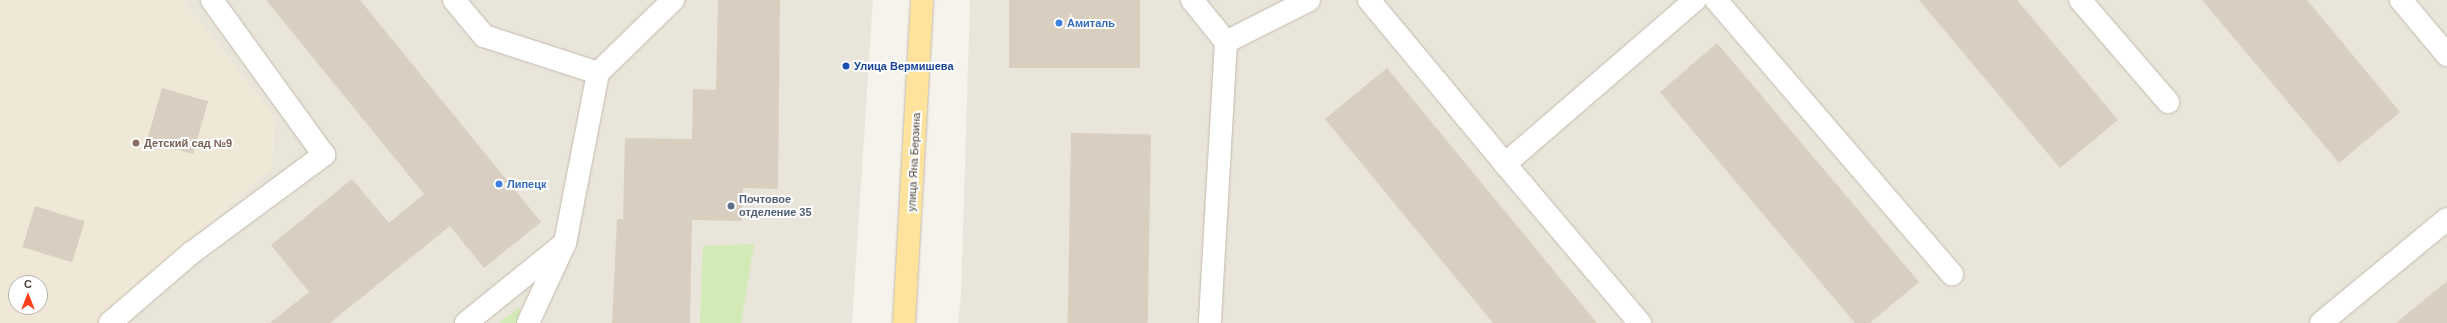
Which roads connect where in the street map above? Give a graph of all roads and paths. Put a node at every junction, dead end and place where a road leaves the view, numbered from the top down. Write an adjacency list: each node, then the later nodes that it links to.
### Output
1 (212, 0): 20 (lane)
2 (454, 0): 14 (lane)
3 (673, 0): 14 (lane)
4 (922, 0): 23 (main road, улица Яна Берзина)
5 (1192, 0): 12 (lane)
6 (1309, 0): 12 (lane)
7 (1369, 0): 16 (lane)
8 (1695, 0): 16 (lane)
9 (1716, 0): 19 (lane)
10 (2080, 0): 15 (lane)
11 (2400, 0): 13 (lane)
12 (1226, 42): 24 (lane)
13 (2447, 55)
14 (598, 73): 18 (lane)
15 (2168, 102)
16 (1504, 164): 25 (lane)
17 (2447, 219): 26 (lane)
18 (565, 243): 21 (lane); 22 (lane)
19 (1952, 274)
20 (110, 323)
21 (466, 323)
22 (528, 323)
23 (904, 323)
24 (1210, 323)
25 (1640, 323)
26 (2321, 323)

